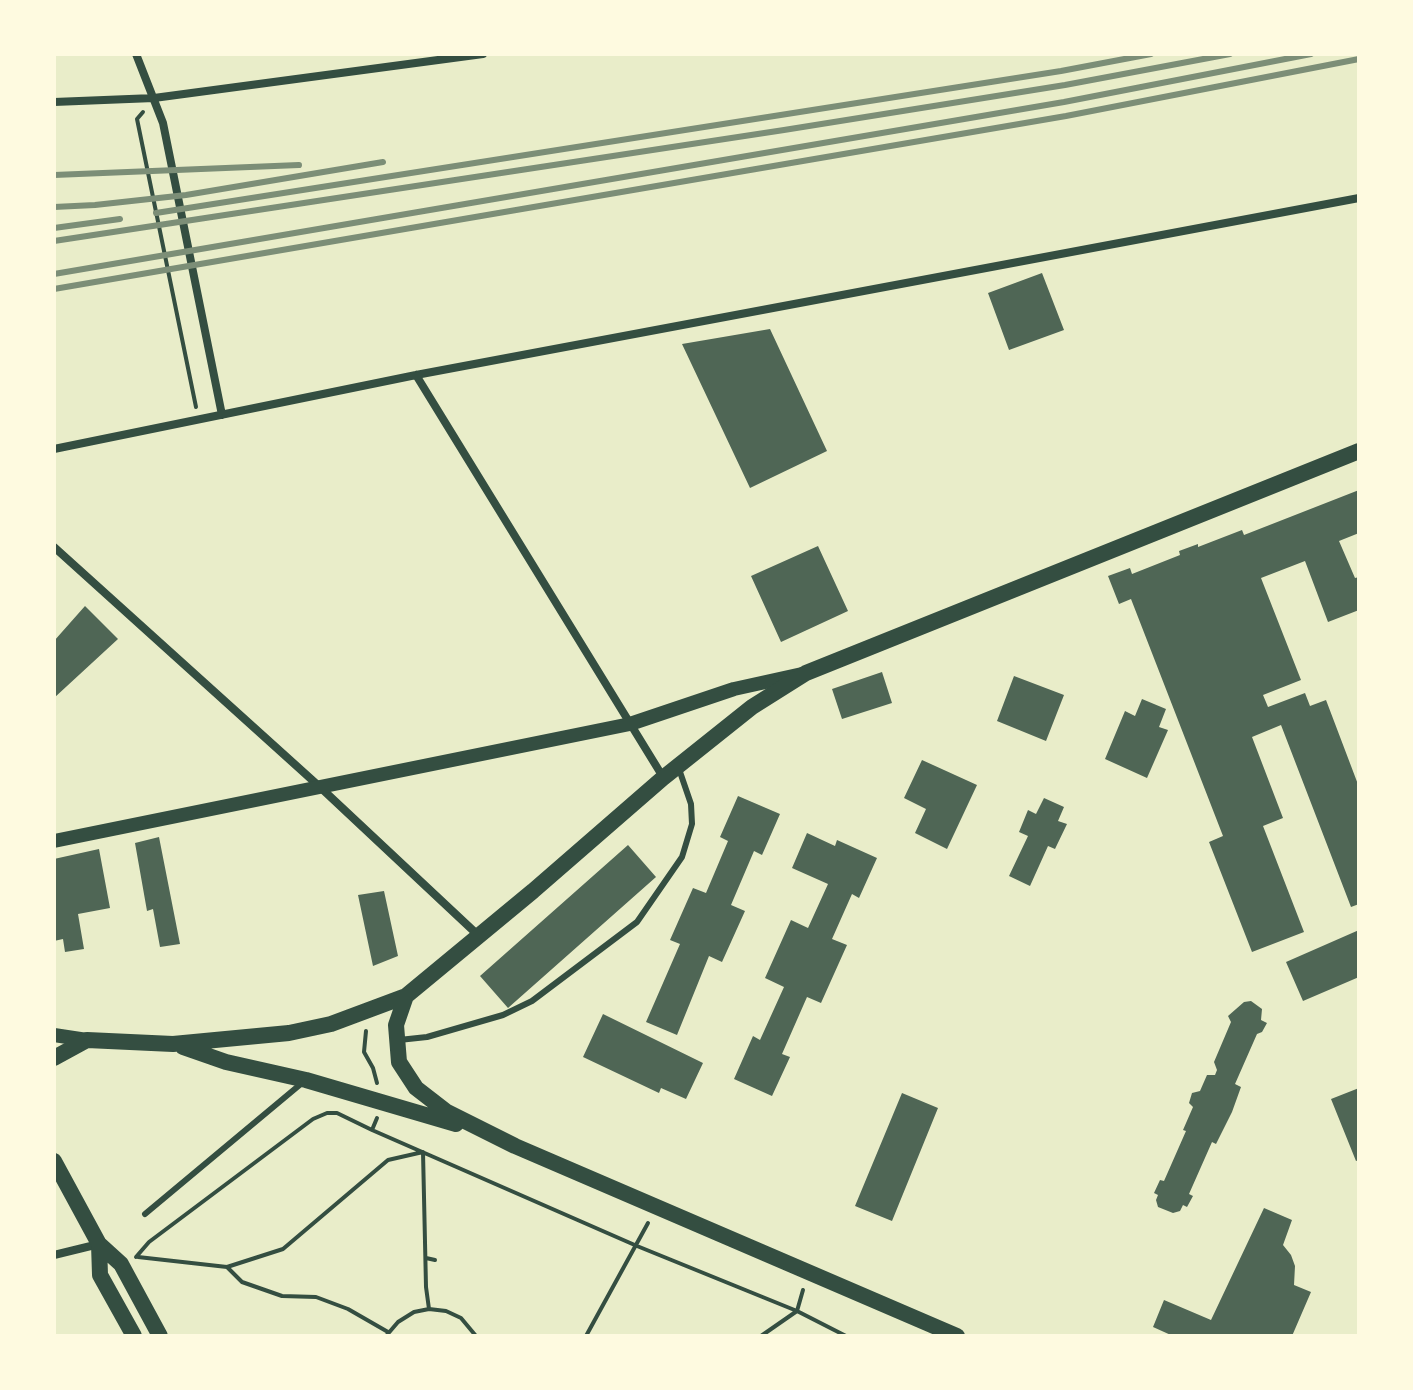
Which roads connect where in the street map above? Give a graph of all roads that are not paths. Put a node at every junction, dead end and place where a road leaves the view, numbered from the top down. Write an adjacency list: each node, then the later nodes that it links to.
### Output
1 (136, 54): 3 (street)
2 (483, 54): 3 (street)
3 (154, 98): 4 (street); 7 (street)
4 (54, 102)
5 (1359, 198): 6 (street)
6 (416, 375): 7 (street); 12 (street)
7 (222, 415): 8 (street)
8 (54, 449)
9 (1359, 451): 11 (main road)
10 (54, 547): 15 (street)
11 (806, 673): 12 (street); 13 (main road)
12 (630, 724): 14 (street); 15 (street)
13 (678, 766): 14 (main road); 21 (lane)
14 (663, 778): 17 (main road)
15 (321, 788): 16 (street); 17 (street)
16 (54, 841)
17 (480, 936): 18 (main road)
18 (406, 996): 21 (main road); 22 (main road)
19 (54, 1035): 20 (street)
20 (87, 1040): 22 (main road); 23 (main road)
21 (396, 1040): 25 (main road)
22 (173, 1044): 24 (main road)
23 (54, 1058)
24 (306, 1080): 25 (main road); 27 (lane)
25 (489, 1134): 32 (main road)
26 (54, 1161): 28 (main road)
27 (145, 1214)
28 (99, 1244): 29 (street); 30 (main road); 31 (main road)
29 (54, 1255)
30 (134, 1336)
31 (160, 1336)
32 (957, 1336)

